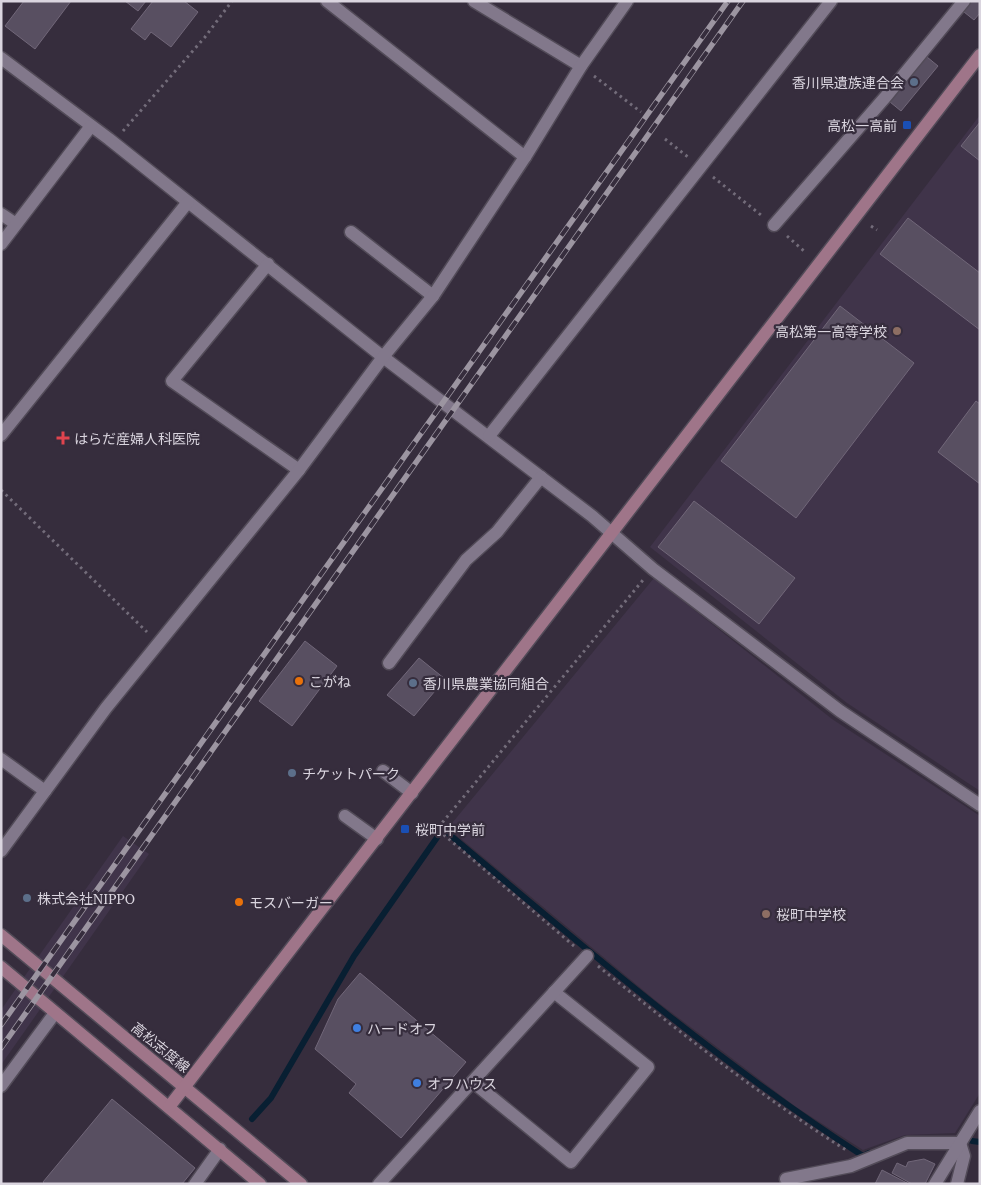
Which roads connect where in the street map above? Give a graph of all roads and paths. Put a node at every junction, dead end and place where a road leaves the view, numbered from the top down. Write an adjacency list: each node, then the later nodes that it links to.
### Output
1 (232, 1): 13 (path)
2 (327, 1): 14 (street)
3 (474, 1): 9 (street)
4 (628, 1): 9 (street)
5 (831, 1): 15 (street)
6 (964, 1): 19 (street)
7 (980, 54): 33 (street)
8 (1, 58): 11 (street)
9 (581, 66): 10 (path); 14 (street)
10 (641, 112)
11 (91, 126): 13 (street); 18 (street)
12 (665, 139): 15 (path)
13 (113, 142): 16 (street)
14 (525, 156): 26 (street)
15 (699, 166): 19 (path); 29 (street)
16 (188, 202): 25 (street); 28 (street)
17 (1, 214): 18 (street)
18 (16, 224): 23 (street)
19 (774, 225): 24 (path)
20 (871, 226): 21 (path)
21 (877, 230)
22 (352, 232): 26 (street)
23 (1, 244)
24 (804, 251)
25 (268, 264): 27 (street); 30 (street)
26 (433, 296): 27 (street)
27 (383, 357): 29 (street); 30 (street)
28 (1, 435)
29 (489, 436): 31 (street)
30 (299, 470): 35 (street)
31 (541, 476): 33 (street); 36 (street)
32 (1, 490): 35 (path)
33 (612, 533): 34 (street); 40 (street)
34 (653, 569): 41 (street); 48 (path)
35 (160, 645): 39 (street)
36 (388, 663)
37 (1, 759): 39 (street)
38 (383, 770): 40 (street)
39 (45, 791): 46 (street)
40 (412, 792): 45 (street)
41 (980, 805)
42 (345, 816): 45 (street)
43 (405, 829): 44 (path)
44 (410, 833)
45 (377, 839): 54 (street)
46 (1, 851)
47 (1, 935): 54 (street, 高松志度線)
48 (587, 956): 50 (street); 59 (path)
49 (1, 967): 51 (street)
50 (554, 992): 52 (street); 52 (street)
51 (55, 1012): 53 (street); 55 (street)
52 (473, 1082): 64 (street)
53 (1, 1086)
54 (186, 1087): 55 (street); 63 (street, 高松志度線)
55 (169, 1107): 58 (street)
56 (980, 1111): 57 (street)
57 (960, 1144): 59 (street); 65 (street); 66 (street)
58 (220, 1149): 61 (street); 62 (street)
59 (863, 1161): 60 (street)
60 (786, 1179)
61 (195, 1184)
62 (260, 1184)
63 (301, 1184)
64 (379, 1184)
65 (935, 1184)
66 (957, 1184)

